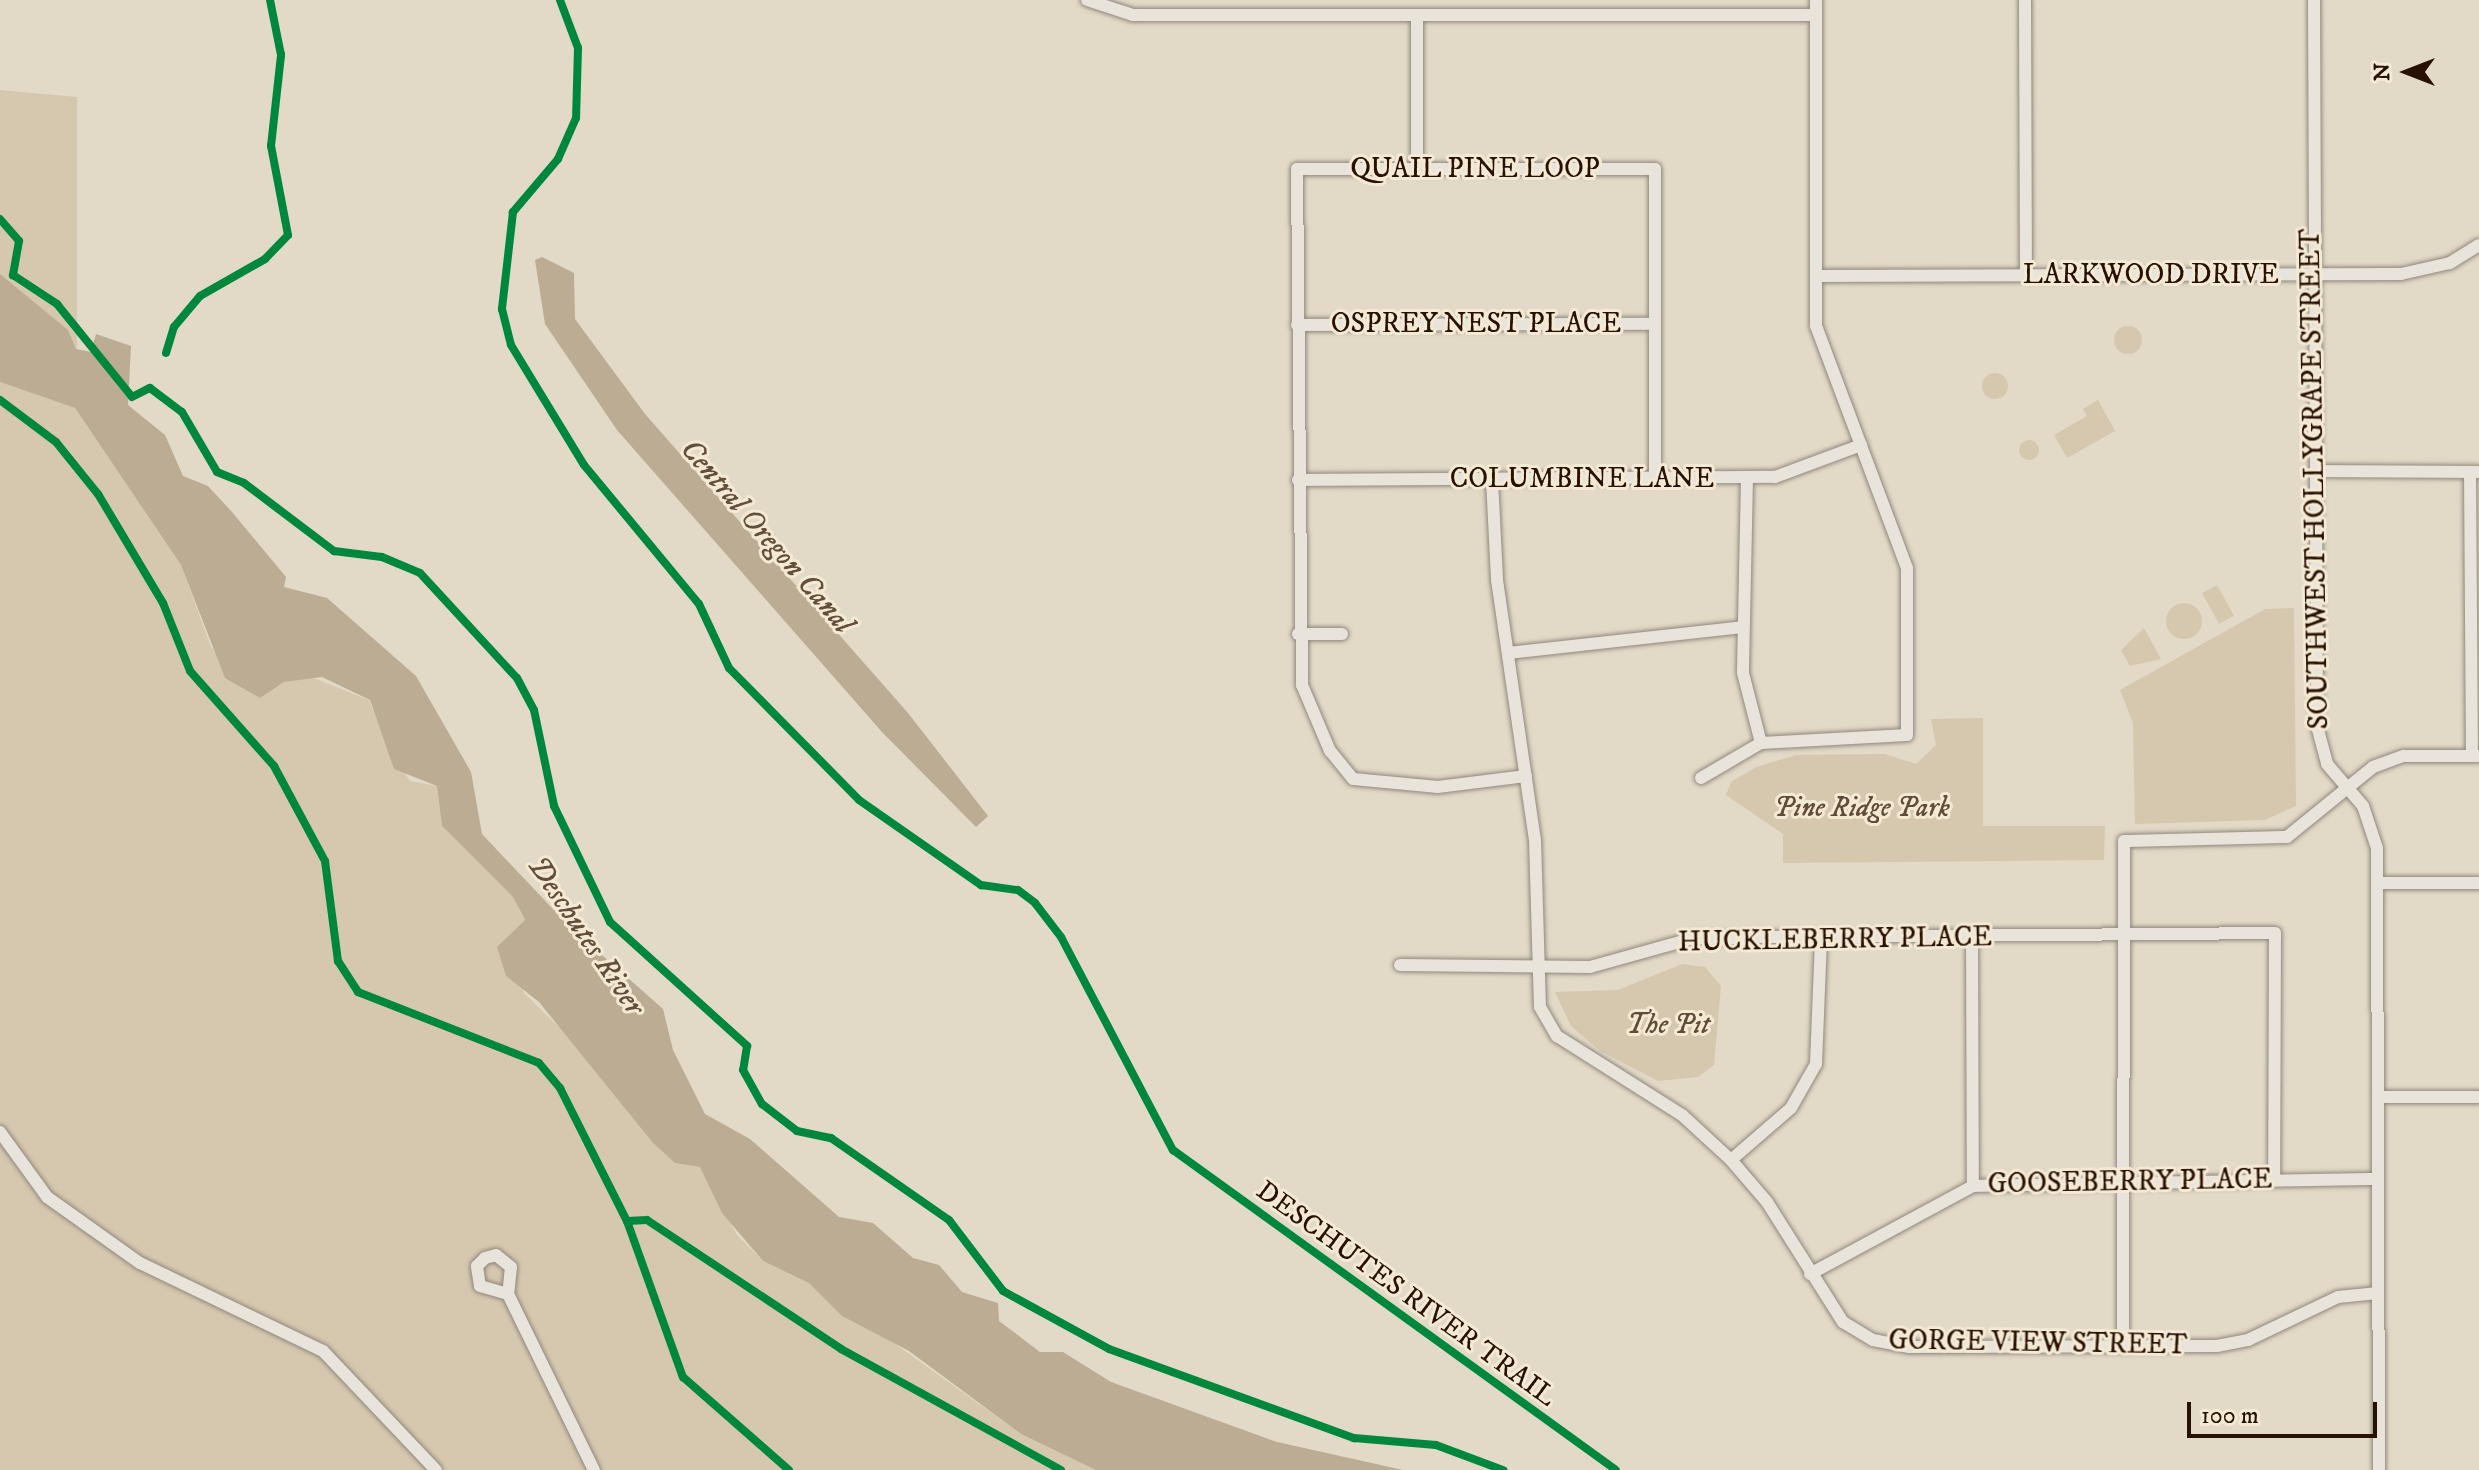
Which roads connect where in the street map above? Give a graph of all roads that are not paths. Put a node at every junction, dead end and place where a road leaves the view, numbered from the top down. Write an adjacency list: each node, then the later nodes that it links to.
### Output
1 (1087, 0): 14 (street)
2 (1232, 0): 14 (street)
3 (1383, 0): 9 (street)
4 (1532, 0): 11 (street)
5 (1677, 0): 12 (street)
6 (1816, 0): 13 (street)
7 (2025, 0): 18 (street)
8 (2314, 0): 17 (street, SOUTHWEST HOLLYGRAPE STREET)
9 (1383, 15): 10 (street); 14 (street)
10 (1417, 15): 11 (street); 15 (street)
11 (1532, 15): 12 (street)
12 (1677, 15): 13 (street)
13 (1816, 15): 19 (street)
14 (1232, 16)
15 (1417, 169): 20 (street, QUAIL PINE LOOP); 21 (street, QUAIL PINE LOOP)
16 (2479, 245): 17 (street, LARKWOOD DRIVE)
17 (2310, 274): 18 (street, LARKWOOD DRIVE); 23 (street, SOUTHWEST HOLLYGRAPE STREET)
18 (2026, 275): 19 (street, LARKWOOD DRIVE)
19 (1817, 276): 22 (street)
20 (1655, 324): 21 (street, OSPREY NEST PLACE); 25 (street, QUAIL PINE LOOP)
21 (1297, 325): 27 (street, QUAIL PINE LOOP)
22 (1861, 445): 26 (street, COLUMBINE LANE); 33 (street)
23 (2315, 471): 24 (street); 37 (street, SOUTHWEST HOLLYGRAPE STREET)
24 (2475, 472): 34 (street)
25 (1655, 478): 26 (street, COLUMBINE LANE); 28 (street, COLUMBINE LANE)
26 (1747, 478): 29 (street)
27 (1298, 480): 28 (street, COLUMBINE LANE); 30 (street, QUAIL PINE LOOP)
28 (1492, 480): 32 (street, GORGE VIEW STREET)
29 (1743, 627): 32 (street); 33 (street)
30 (1298, 634): 31 (street); 35 (street, QUAIL PINE LOOP)
31 (1342, 634)
32 (1508, 653): 35 (street, GORGE VIEW STREET)
33 (1761, 743): 36 (street)
34 (2475, 756): 37 (street)
35 (1526, 776): 44 (street, GORGE VIEW STREET)
36 (1701, 778)
37 (2348, 788): 38 (street, SOUTHWEST HOLLYGRAPE STREET); 40 (street)
38 (2378, 883): 39 (street); 45 (street, SOUTHWEST HOLLYGRAPE STREET)
39 (2479, 883)
40 (2123, 936): 41 (street, HUCKLEBERRY PLACE); 49 (street); 50 (street, HUCKLEBERRY PLACE)
41 (1972, 937): 42 (street, HUCKLEBERRY PLACE); 52 (street)
42 (1821, 938): 44 (street, HUCKLEBERRY PLACE); 48 (street)
43 (1400, 965): 44 (street, HUCKLEBERRY PLACE)
44 (1536, 967): 48 (street, GORGE VIEW STREET)
45 (2378, 1097): 46 (street); 51 (street, SOUTHWEST HOLLYGRAPE STREET)
46 (2479, 1097)
47 (0, 1132): 57 (street)
48 (1731, 1160): 53 (street, GORGE VIEW STREET)
49 (2123, 1179): 50 (street, GOOSEBERRY PLACE); 52 (street, GOOSEBERRY PLACE); 56 (street)
50 (2274, 1179): 51 (street, GOOSEBERRY PLACE)
51 (2378, 1179): 54 (street, SOUTHWEST HOLLYGRAPE STREET)
52 (1973, 1186): 53 (street, GOOSEBERRY PLACE)
53 (1810, 1274): 56 (street, GORGE VIEW STREET)
54 (2378, 1293): 56 (street, GORGE VIEW STREET); 59 (street, SOUTHWEST HOLLYGRAPE STREET)
55 (508, 1294): 58 (street)
56 (2123, 1347)
57 (436, 1470)
58 (594, 1470)
59 (2379, 1470)

